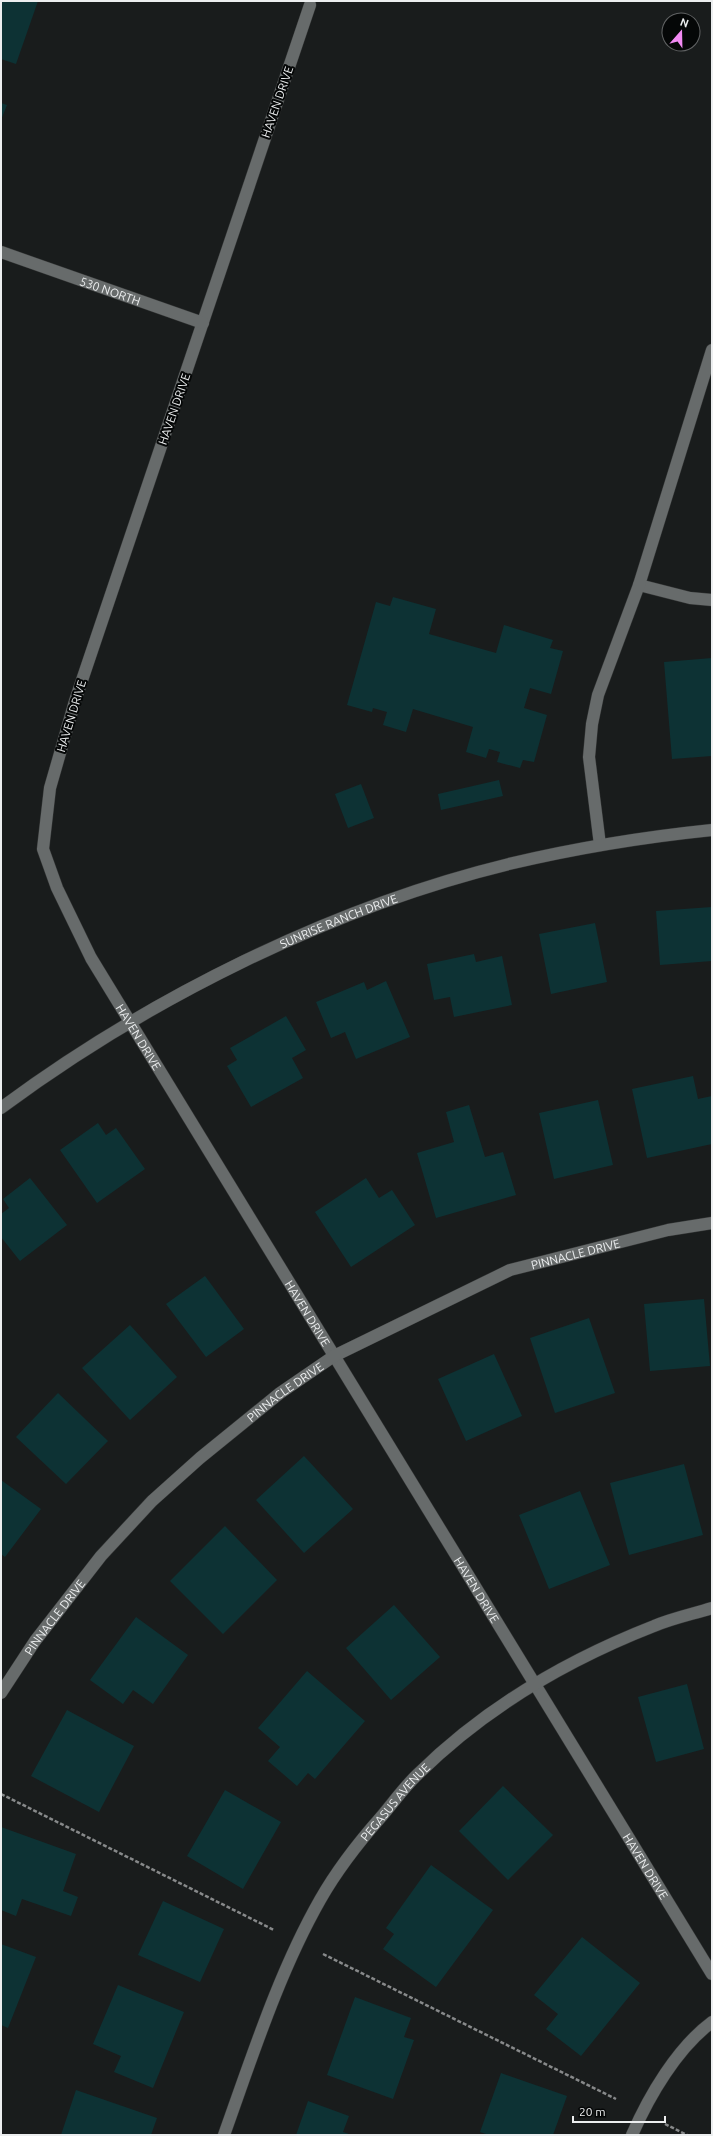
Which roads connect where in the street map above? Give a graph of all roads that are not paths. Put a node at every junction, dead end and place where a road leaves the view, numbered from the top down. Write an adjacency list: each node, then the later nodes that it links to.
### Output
1 (310, 5): 3 (street, HAVEN DRIVE)
2 (1, 252): 3 (street, 530 NORTH)
3 (203, 323): 9 (street, HAVEN DRIVE)
4 (712, 350): 5 (street)
5 (639, 585): 6 (street); 8 (street)
6 (712, 600)
7 (712, 830): 8 (street, SUNRISE RANCH DRIVE)
8 (600, 845): 9 (street, SUNRISE RANCH DRIVE)
9 (131, 1023): 10 (street, SUNRISE RANCH DRIVE); 12 (street, HAVEN DRIVE)
10 (1, 1108)
11 (712, 1223): 12 (street, PINNACLE DRIVE)
12 (334, 1356): 14 (street, HAVEN DRIVE); 15 (street, PINNACLE DRIVE)
13 (712, 1608): 14 (street, PEGASUS AVENUE)
14 (534, 1683): 16 (street, HAVEN DRIVE); 18 (street, PEGASUS AVENUE)
15 (1, 1693)
16 (712, 1974)
17 (712, 2022): 19 (street)
18 (224, 2135)
19 (632, 2135)

